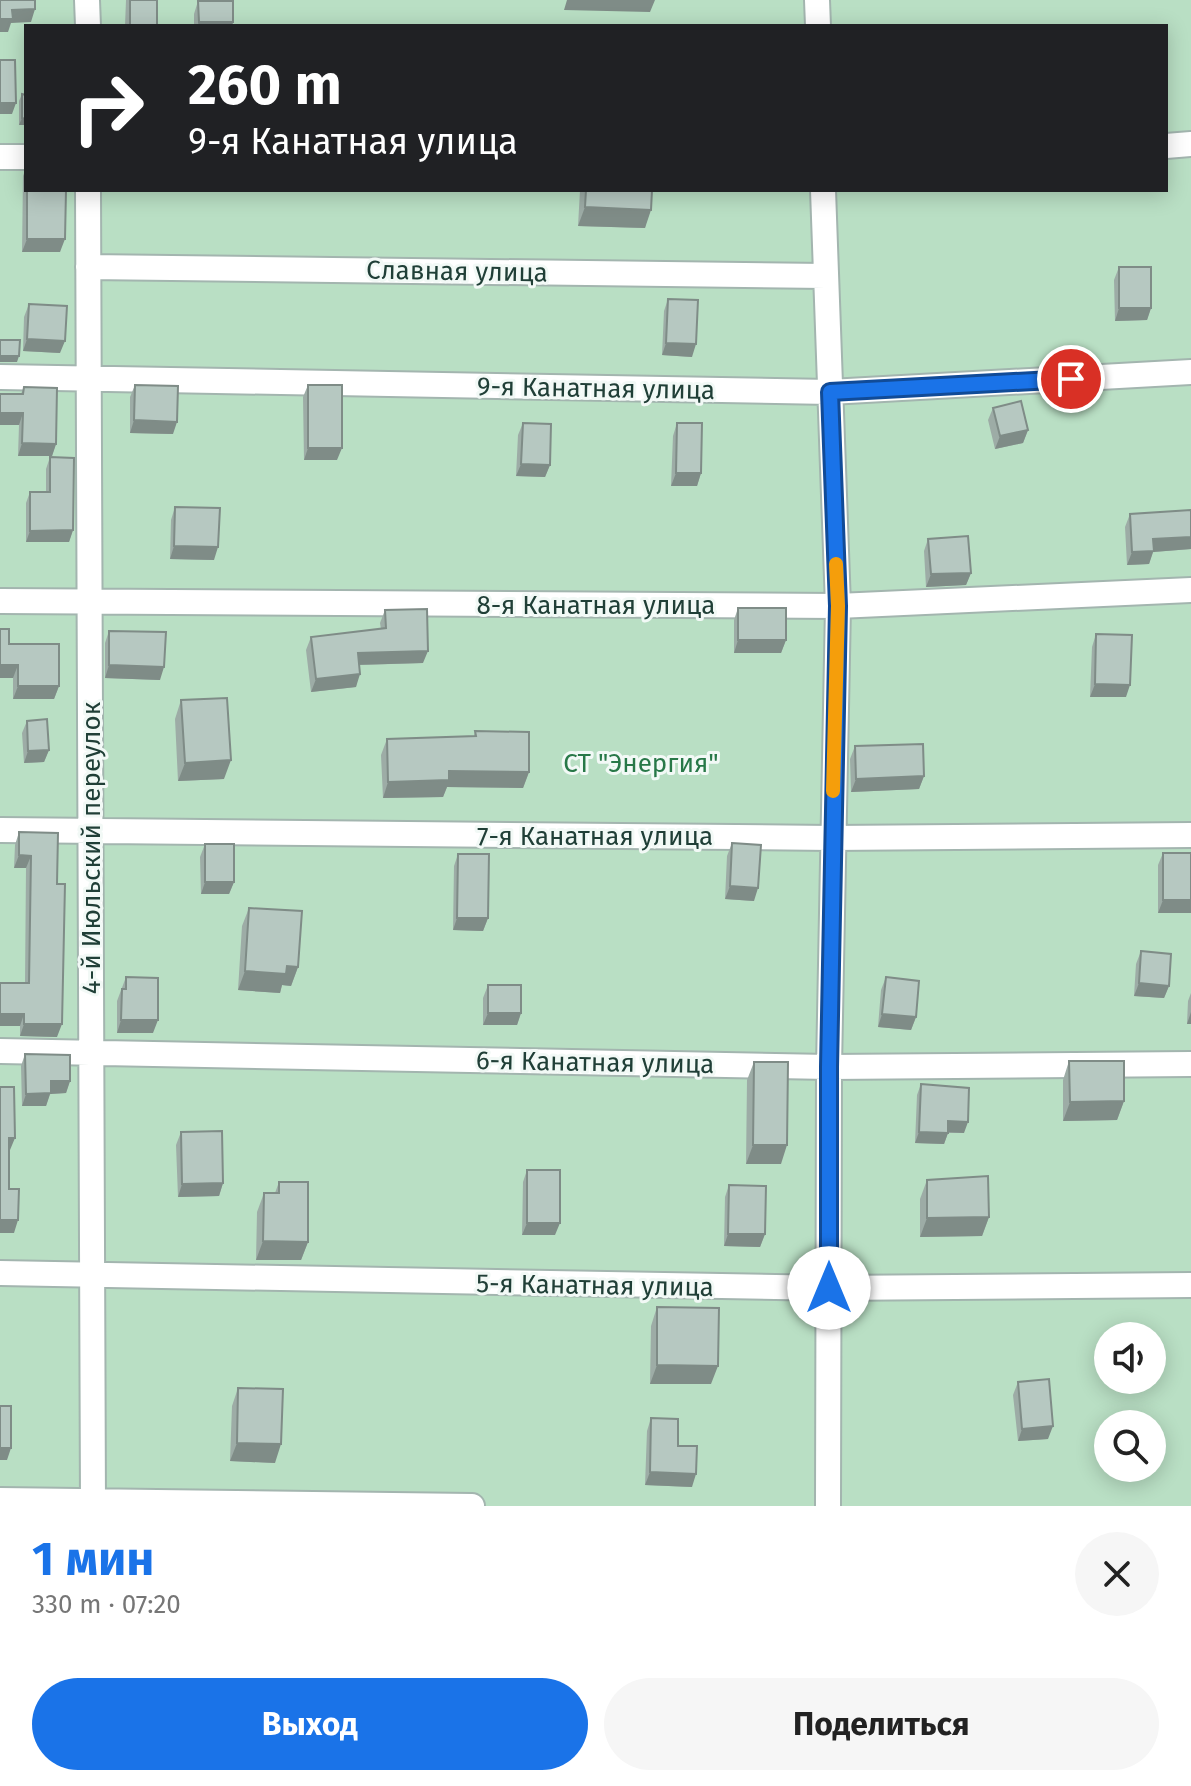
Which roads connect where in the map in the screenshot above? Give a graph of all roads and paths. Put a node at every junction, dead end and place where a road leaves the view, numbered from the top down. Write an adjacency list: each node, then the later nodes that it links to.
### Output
1 (87, 0): 3 (street)
2 (817, 0): 4 (street)
3 (88, 24)
4 (818, 24)
5 (1191, 144): 6 (street)
6 (1168, 146)
7 (0, 157): 8 (street)
8 (24, 157)
9 (88, 192): 11 (street, 4-й Июльский переулок)
10 (823, 192): 12 (street)
11 (88, 267): 12 (street, Славная улица); 15 (street, 4-й Июльский переулок)
12 (826, 276): 16 (street)
13 (1191, 372): 16 (street, 9-я Канатная улица)
14 (0, 377): 15 (street, 9-я Канатная улица)
15 (89, 379): 16 (street, 9-я Канатная улица); 19 (street, 4-й Июльский переулок)
16 (830, 392): 20 (street)
17 (1191, 590): 20 (street, 8-я Канатная улица)
18 (0, 601): 19 (street, 8-я Канатная улица)
19 (90, 602): 20 (street, 8-я Канатная улица); 22 (street, 4-й Июльский переулок)
20 (838, 606): 24 (street)
21 (0, 830): 22 (street, 7-я Канатная улица)
22 (91, 832): 24 (street, 7-я Канатная улица); 26 (street, 4-й Июльский переулок)
23 (1191, 835): 24 (street, 7-я Канатная улица)
24 (832, 838): 28 (street)
25 (0, 1051): 26 (street, 6-я Канатная улица)
26 (92, 1053): 28 (street, 6-я Канатная улица); 30 (street, 4-й Июльский переулок)
27 (1191, 1064): 28 (street, 6-я Канатная улица)
28 (829, 1067): 32 (street)
29 (0, 1273): 30 (street, 5-я Канатная улица)
30 (93, 1276): 32 (street, 5-я Канатная улица); 34 (street, 4-й Июльский переулок)
31 (1191, 1285): 32 (street, 5-я Канатная улица)
32 (829, 1288): 36 (street)
33 (0, 1500): 34 (street)
34 (93, 1504): 35 (street)
35 (472, 1506)
36 (828, 1506)

